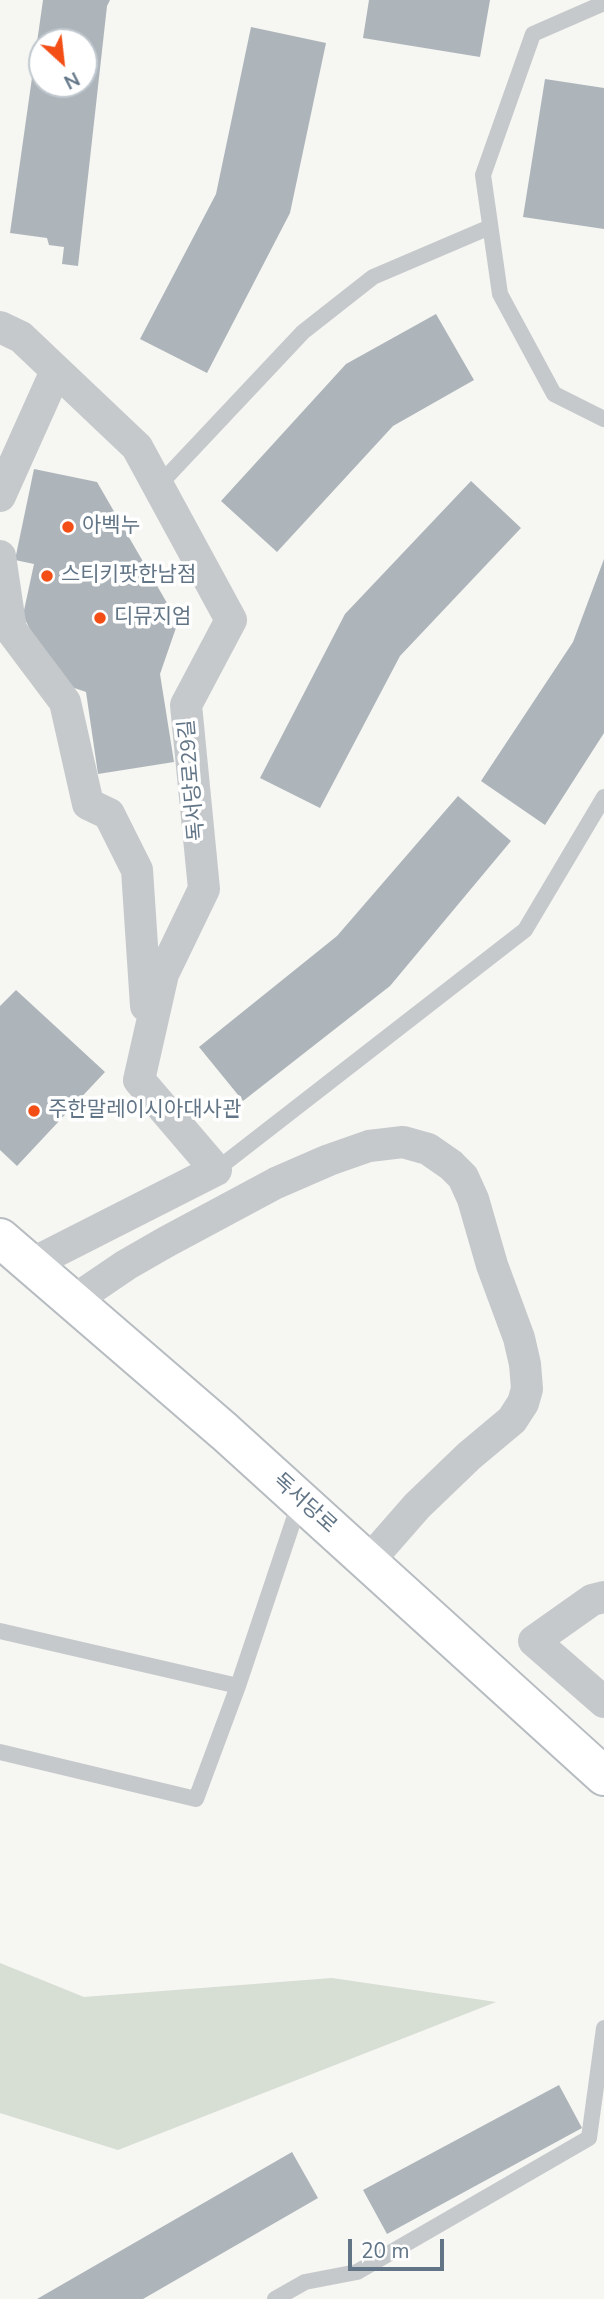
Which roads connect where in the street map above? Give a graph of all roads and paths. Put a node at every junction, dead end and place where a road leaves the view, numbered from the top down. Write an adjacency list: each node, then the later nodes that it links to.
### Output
1 (604, 3): 2 (lane)
2 (490, 227): 5 (lane); 6 (lane)
3 (0, 327): 4 (street, 독서당로29길)
4 (56, 371): 6 (street, 독서당로29길); 7 (street)
5 (604, 419)
6 (158, 486): 10 (street, 독서당로29길)
7 (0, 496)
8 (0, 556): 10 (street, 독서당로29길)
9 (604, 797): 11 (lane)
10 (148, 1037): 11 (street, 독서당로29길)
11 (216, 1170): 13 (street)
12 (0, 1238): 13 (main road, 독서당로)
13 (31, 1265): 14 (main road, 독서당로)
14 (73, 1301): 15 (main road, 독서당로); 16 (street)
15 (300, 1501): 16 (main road, 독서당로); 19 (lane)
16 (368, 1562): 22 (main road, 독서당로)
17 (604, 1597): 20 (street)
18 (0, 1631): 19 (lane)
19 (238, 1686): 21 (lane)
20 (604, 1702)
21 (0, 1752)
22 (604, 1776)
23 (604, 2028): 24 (lane)
24 (275, 2299)

